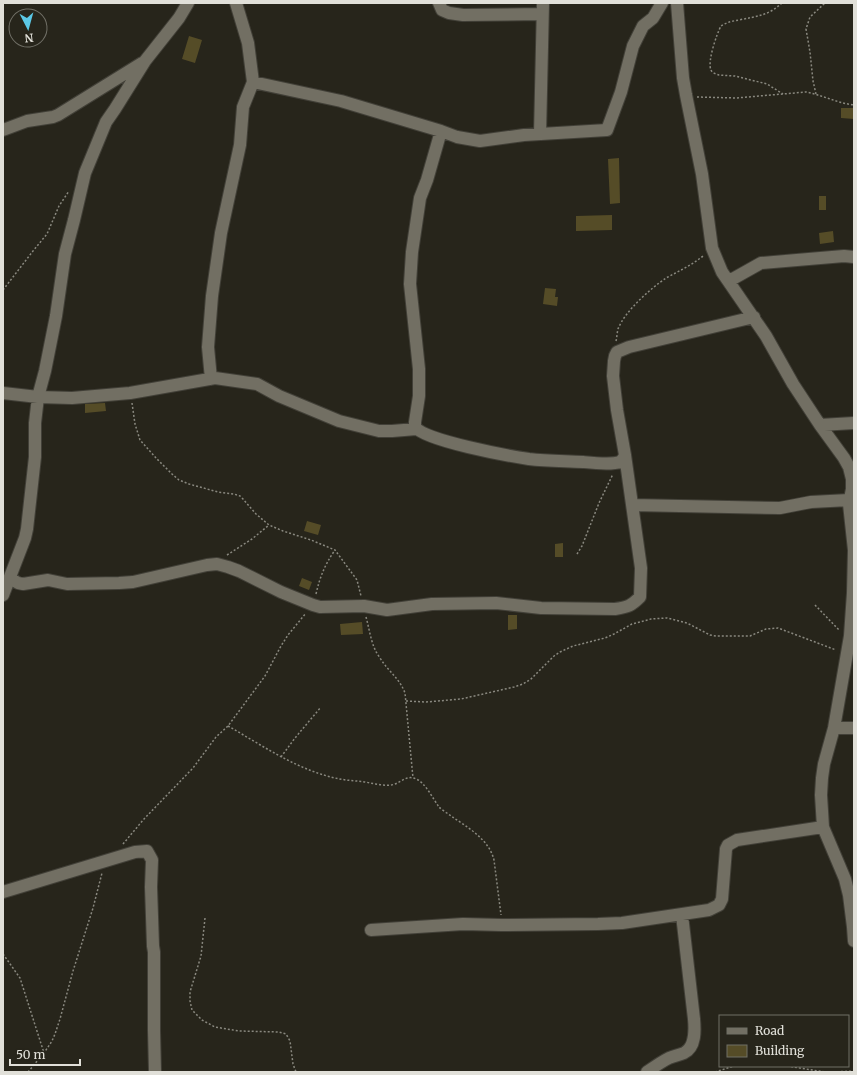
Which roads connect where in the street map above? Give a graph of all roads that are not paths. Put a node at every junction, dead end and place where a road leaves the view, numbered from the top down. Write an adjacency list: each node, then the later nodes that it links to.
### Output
1 (188, 3): 7 (street)
2 (236, 3): 8 (street)
3 (438, 3): 6 (street)
4 (662, 3): 11 (street)
5 (677, 3): 13 (street)
6 (543, 9): 11 (street)
7 (145, 61): 9 (street); 17 (street)
8 (253, 82): 10 (street); 15 (street)
9 (3, 130)
10 (441, 131): 11 (street); 20 (street)
11 (540, 134)
12 (854, 257): 13 (street)
13 (729, 281): 14 (street)
14 (754, 318): 19 (street); 21 (street)
15 (211, 379): 17 (street); 20 (street)
16 (3, 393): 17 (street)
17 (38, 397): 24 (street)
18 (854, 423): 19 (street)
19 (820, 425): 22 (street)
20 (416, 428): 21 (street)
21 (622, 458): 23 (street)
22 (849, 500): 23 (street); 26 (street)
23 (632, 505): 24 (street)
24 (10, 578): 25 (street)
25 (3, 595)
26 (834, 728): 27 (street); 28 (street)
27 (854, 728)
28 (823, 827): 30 (street); 32 (street)
29 (3, 892): 33 (street)
30 (682, 915): 31 (street); 34 (street)
31 (371, 930)
32 (854, 941)
33 (155, 1072)
34 (647, 1072)

